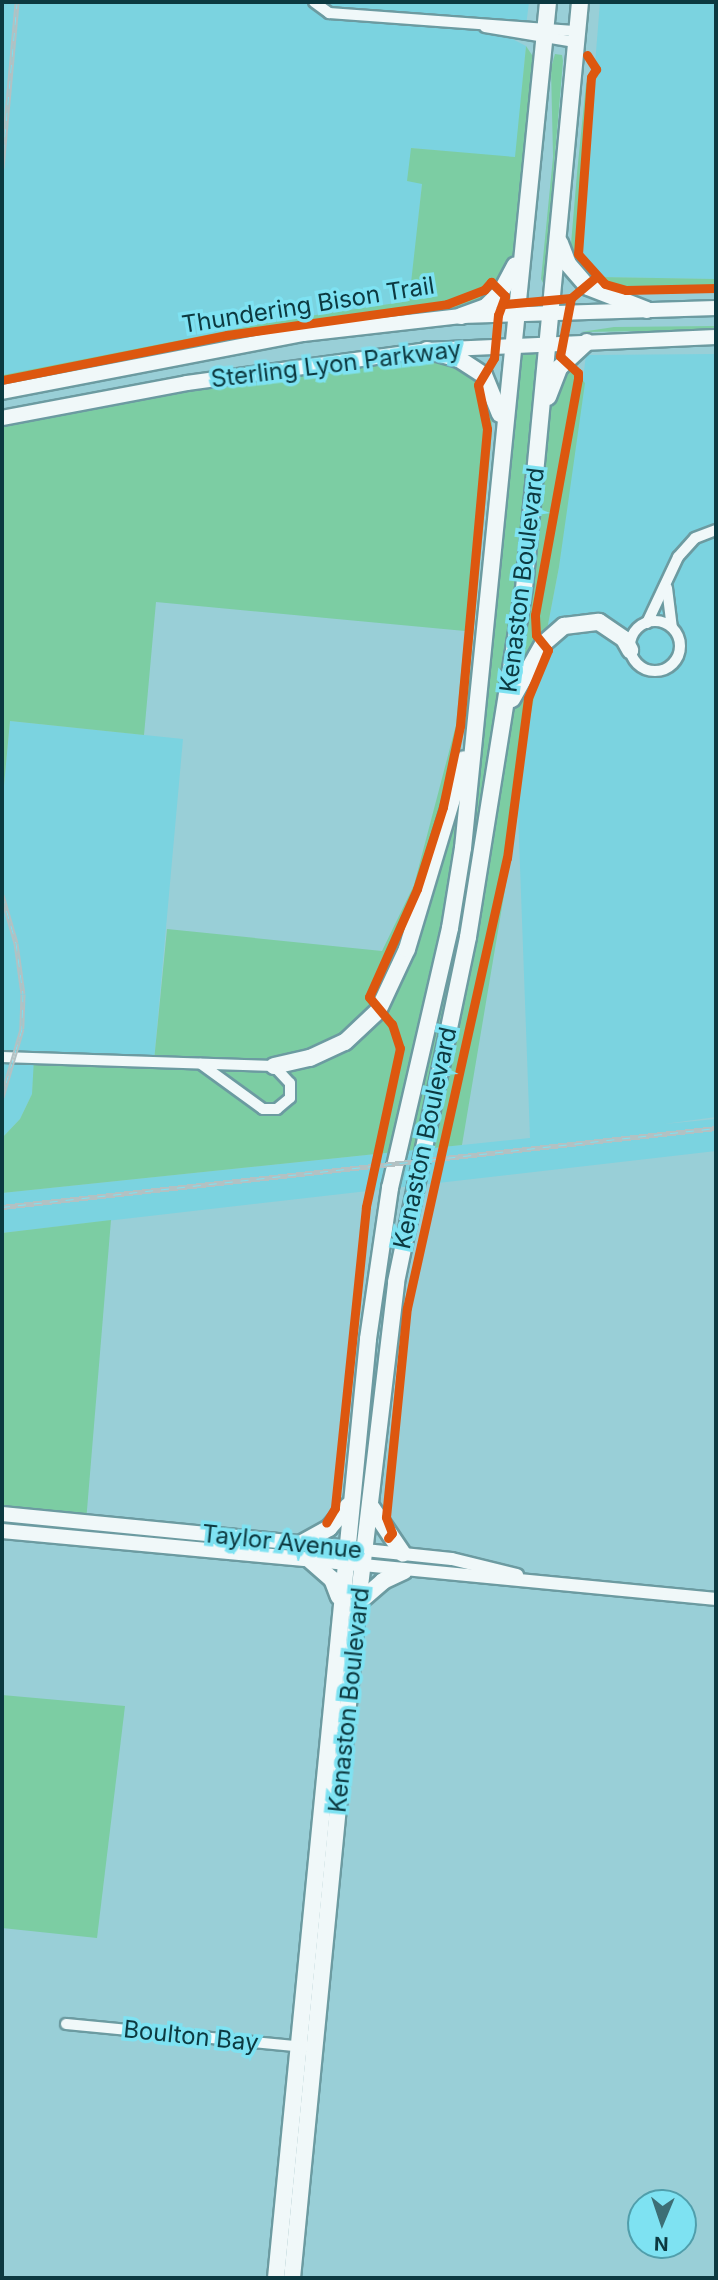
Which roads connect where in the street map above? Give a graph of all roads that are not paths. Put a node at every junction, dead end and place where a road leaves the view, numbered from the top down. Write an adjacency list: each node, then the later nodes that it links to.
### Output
1 (314, 2): 4 (street)
2 (548, 2): 4 (main road, Kenaston Boulevard)
3 (580, 2): 5 (main road, Kenaston Boulevard)
4 (545, 33): 5 (street); 7 (main road, Kenaston Boulevard)
5 (576, 37): 6 (main road, Kenaston Boulevard)
6 (558, 237): 9 (main road); 10 (main road, Kenaston Boulevard)
7 (520, 254): 11 (main road, Kenaston Boulevard); 12 (main road)
8 (716, 308): 9 (main road, Sterling Lyon Parkway)
9 (647, 310): 10 (main road, Sterling Lyon Parkway)
10 (551, 313): 11 (main road, Sterling Lyon Parkway); 14 (main road, Kenaston Boulevard)
11 (514, 314): 12 (main road, Sterling Lyon Parkway); 16 (main road, Kenaston Boulevard)
12 (461, 316): 18 (main road, Sterling Lyon Parkway)
13 (716, 337): 15 (main road, Sterling Lyon Parkway)
14 (548, 342): 15 (main road, Sterling Lyon Parkway); 16 (main road, Sterling Lyon Parkway); 20 (main road, Kenaston Boulevard)
15 (587, 342): 20 (main road)
16 (512, 344): 17 (main road, Sterling Lyon Parkway); 21 (main road, Kenaston Boulevard)
17 (427, 351): 19 (main road, Sterling Lyon Parkway); 21 (main road)
18 (2, 392)
19 (2, 418)
20 (540, 419): 28 (main road, Kenaston Boulevard)
21 (503, 428): 27 (main road, Kenaston Boulevard)
22 (716, 530): 23 (street)
23 (667, 585): 24 (street); 25 (street)
24 (647, 623): 25 (street); 26 (street)
25 (672, 627): 26 (street)
26 (630, 650): 28 (main road)
27 (479, 695): 31 (main road); 32 (main road, Kenaston Boulevard)
28 (505, 714): 33 (main road, Kenaston Boulevard)
29 (2, 1057): 30 (street)
30 (201, 1064): 31 (street); 31 (street)
31 (274, 1066)
32 (350, 1503): 36 (main road); 37 (main road, Kenaston Boulevard)
33 (372, 1508): 38 (main road, Kenaston Boulevard); 40 (main road)
34 (2, 1514): 36 (main road, Taylor Avenue)
35 (2, 1531): 39 (main road, Taylor Avenue)
36 (302, 1543): 37 (main road, Taylor Avenue)
37 (345, 1555): 38 (main road, Taylor Avenue); 39 (main road, Taylor Avenue); 42 (main road, Kenaston Boulevard)
38 (364, 1557): 40 (street, Taylor Avenue); 43 (main road, Kenaston Boulevard)
39 (311, 1561): 42 (main road)
40 (404, 1562): 41 (street, Taylor Avenue); 43 (main road)
41 (716, 1599)
42 (340, 1600): 45 (main road, Kenaston Boulevard)
43 (358, 1603): 46 (main road, Kenaston Boulevard)
44 (66, 2024): 45 (street, Boulton Bay)
45 (298, 2047): 46 (street, Boulton Bay); 47 (main road, Kenaston Boulevard)
46 (315, 2048): 48 (main road, Kenaston Boulevard)
47 (276, 2278)
48 (292, 2278)

